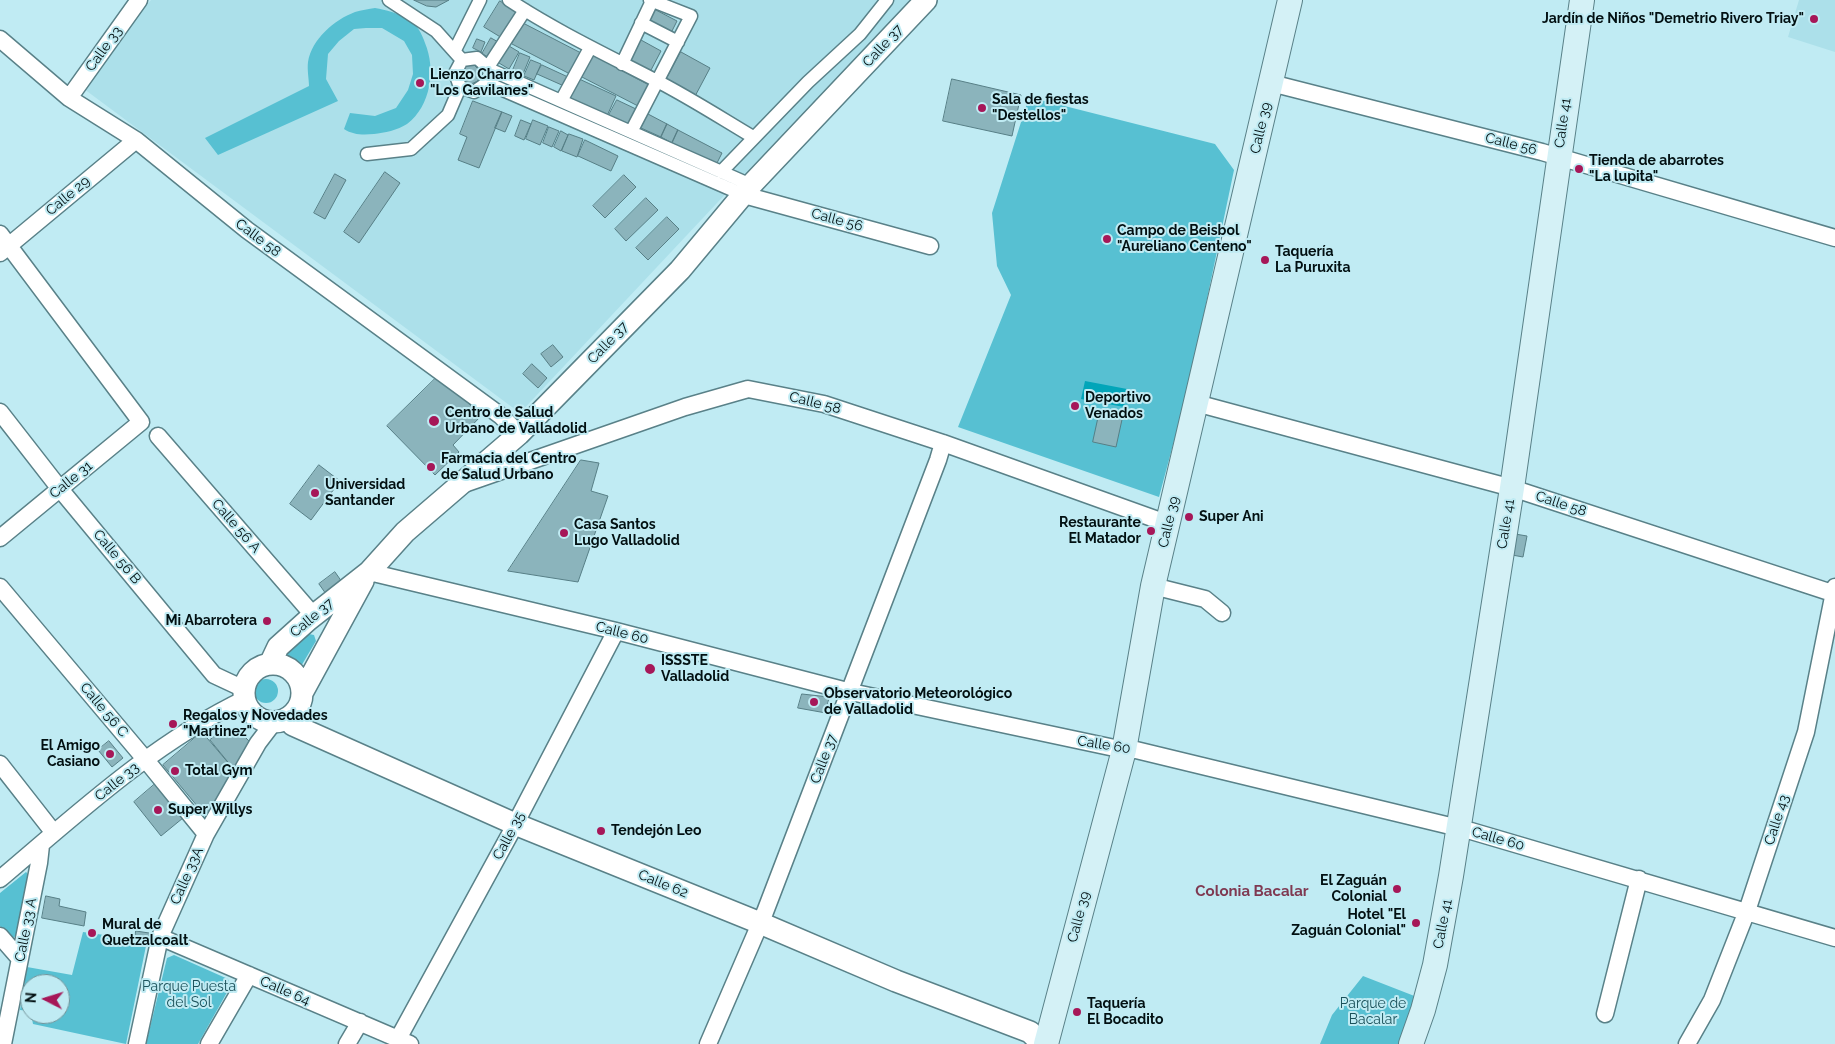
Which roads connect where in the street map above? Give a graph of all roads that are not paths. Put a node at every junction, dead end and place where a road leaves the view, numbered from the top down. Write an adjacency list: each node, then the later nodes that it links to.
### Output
1 (139, 0): 22 (street, Calle 33)
2 (389, 0): 15 (street)
3 (480, 0): 15 (street)
4 (509, 0): 10 (street)
5 (651, 0): 11 (street); 13 (street)
6 (926, 0): 30 (street, Calle 37)
7 (1290, 0): 20 (main road, Calle 39)
8 (1582, 0): 28 (main road, Calle 41)
9 (882, 1): 25 (street)
10 (525, 10): 14 (street); 17 (street)
11 (641, 23): 13 (street); 16 (street)
12 (0, 39): 22 (street, Calle 58)
13 (678, 42): 18 (street)
14 (590, 48): 16 (street); 23 (street)
15 (459, 55): 17 (street); 21 (street)
16 (622, 64): 18 (street)
17 (489, 68): 19 (street); 23 (street)
18 (658, 82): 24 (street); 25 (street)
19 (486, 83): 21 (street); 30 (street)
20 (1271, 83): 28 (street, Calle 56); 34 (main road, Calle 39)
21 (460, 87): 27 (street)
22 (69, 98): 26 (street, Calle 58)
23 (561, 100): 24 (street)
24 (631, 132): 29 (street)
25 (753, 137): 29 (street)
26 (136, 140): 32 (street, Calle 29); 36 (street, Calle 58)
27 (367, 154)
28 (1558, 158): 31 (street, Calle 56); 40 (main road, Calle 41)
29 (721, 172): 30 (street)
30 (748, 190): 33 (street, Calle 56); 36 (street, Calle 37)
31 (1835, 238)
32 (3, 244): 41 (street, Calle 31)
33 (930, 246)
34 (1196, 403): 40 (street, Calle 58); 42 (main road, Calle 39)
35 (0, 412): 41 (street, Calle 56 B)
36 (519, 434): 39 (street, Calle 37)
37 (158, 436): 49 (street, Calle 56 A)
38 (943, 443): 39 (street, Calle 58); 42 (street, Calle 58); 52 (street, Calle 37)
39 (458, 486): 44 (street, Calle 37)
40 (1512, 488): 47 (street, Calle 58); 60 (main road, Calle 41)
41 (60, 489): 43 (street, Calle 31); 54 (street, Calle 56 B)
42 (1169, 524): 45 (main road, Calle 39)
43 (0, 538)
44 (368, 572): 49 (street, Calle 37); 50 (street, Calle 60); 53 (street)
45 (1153, 586): 48 (street); 56 (main road, Calle 39)
46 (0, 587): 57 (street, Calle 56 C)
47 (1835, 592): 66 (street, Calle 43)
48 (1222, 613)
49 (314, 616): 51 (street, Calle 37)
50 (616, 631): 52 (street, Calle 60); 59 (street, Calle 35)
51 (270, 664): 53 (street); 54 (street)
52 (851, 692): 56 (street, Calle 60); 67 (street, Calle 37)
53 (302, 693): 55 (street)
54 (244, 694): 55 (street); 57 (street, Calle 33)
55 (282, 719): 59 (street, Calle 62); 62 (street, Calle 33A)
56 (1124, 750): 60 (street, Calle 60); 82 (main road, Calle 39)
57 (145, 759): 61 (street, Calle 33); 62 (street, Calle 56 C)
58 (0, 764): 61 (street)
59 (515, 824): 67 (street, Calle 62); 75 (street, Calle 35)
60 (1458, 828): 65 (street, Calle 60); 83 (main road, Calle 41)
61 (54, 833): 63 (street, Calle 33)
62 (206, 834): 69 (street, Calle 33A)
63 (41, 845): 64 (street, Calle 33); 71 (street, Calle 33 A)
64 (0, 879)
65 (1639, 879): 66 (street, Calle 60); 73 (street)
66 (1747, 911): 70 (street, Calle 60); 84 (street, Calle 43)
67 (760, 923): 80 (street, Calle 37); 81 (street, Calle 62)
68 (0, 936): 71 (street)
69 (160, 937): 72 (street, Calle 64); 77 (street, Calle 33A)
70 (1835, 938)
71 (20, 959): 76 (street, Calle 33 A)
72 (249, 975): 74 (street, Calle 64); 78 (street)
73 (1605, 1014)
74 (360, 1022): 75 (street, Calle 64); 79 (street)
75 (404, 1041)
76 (3, 1044)
77 (137, 1044)
78 (208, 1044)
79 (347, 1044)
80 (708, 1044)
81 (1042, 1044)
82 (1046, 1044)
83 (1412, 1044)
84 (1687, 1044)

